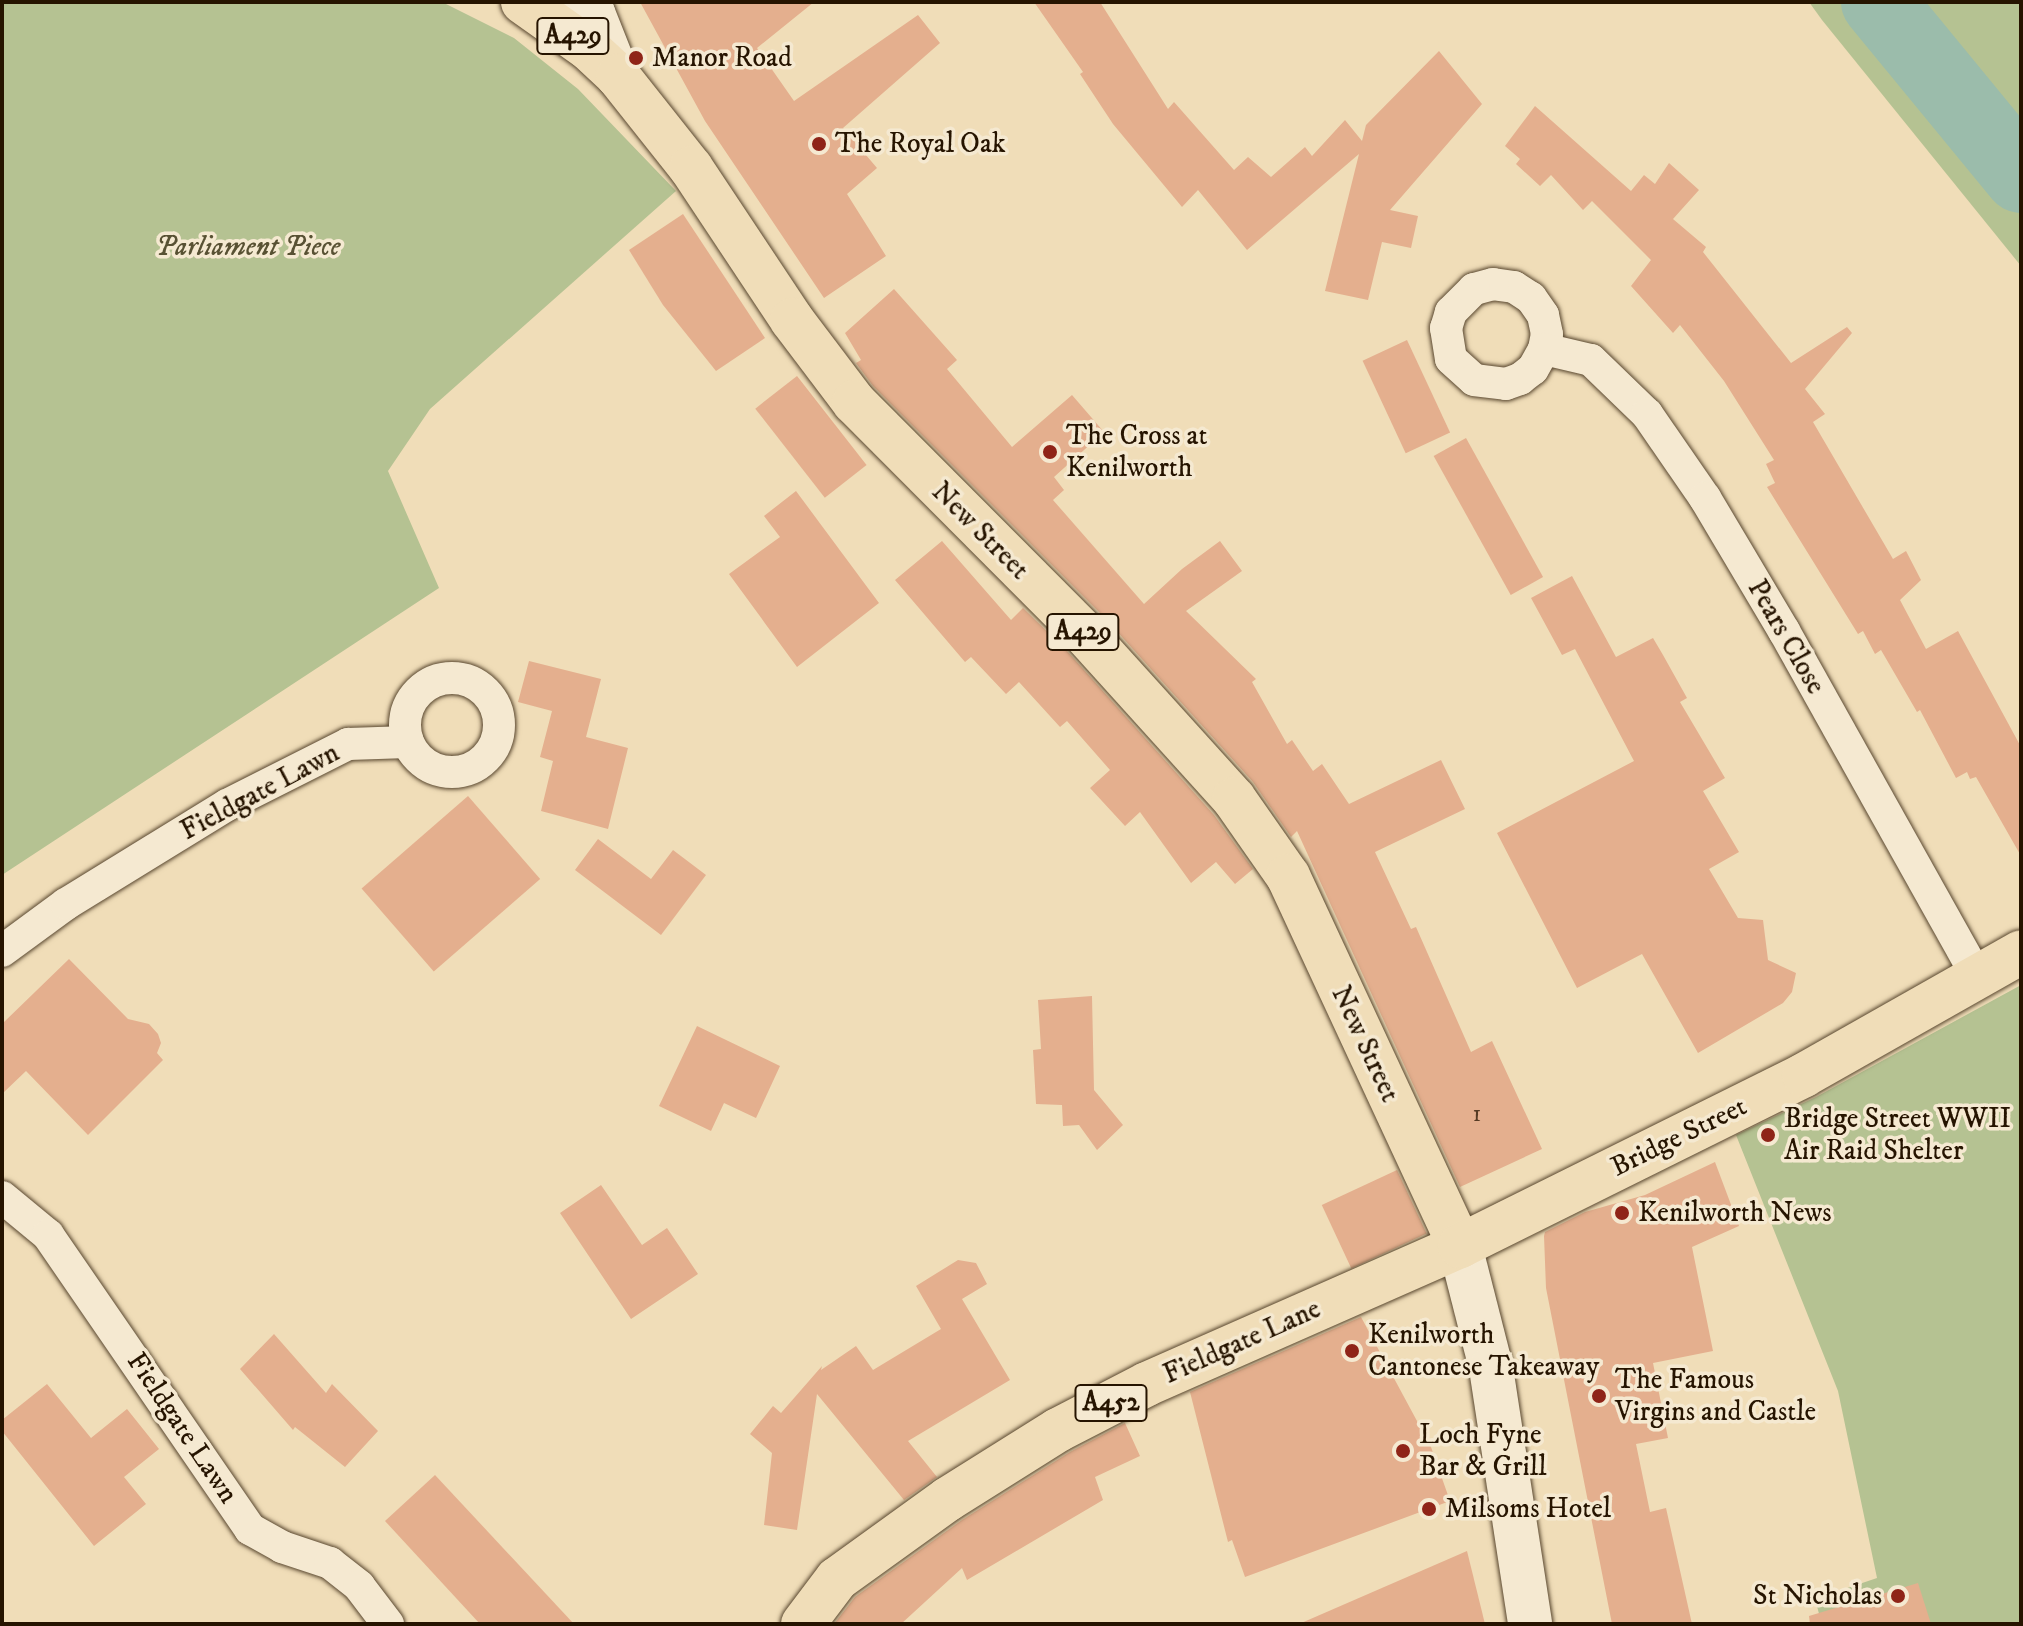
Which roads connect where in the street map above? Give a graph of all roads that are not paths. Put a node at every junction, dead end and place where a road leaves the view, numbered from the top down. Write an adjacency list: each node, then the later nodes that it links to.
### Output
1 (523, 2): 3 (main road, A429)
2 (585, 2): 3 (street)
3 (618, 76): 10 (main road, New Street / A429)
4 (1544, 349): 8 (street, Pears Close)
5 (408, 742): 6 (street, Fieldgate Lawn)
6 (2, 951)
7 (2021, 952): 8 (main road, Bridge Street / A452)
8 (1977, 976): 10 (main road, Bridge Street / A452)
9 (2, 1197): 11 (street, Fieldgate Lawn)
10 (1460, 1246): 12 (main road, Fieldgate Lane / A452); 13 (street)
11 (388, 1624)
12 (803, 1624)
13 (1530, 1624)

